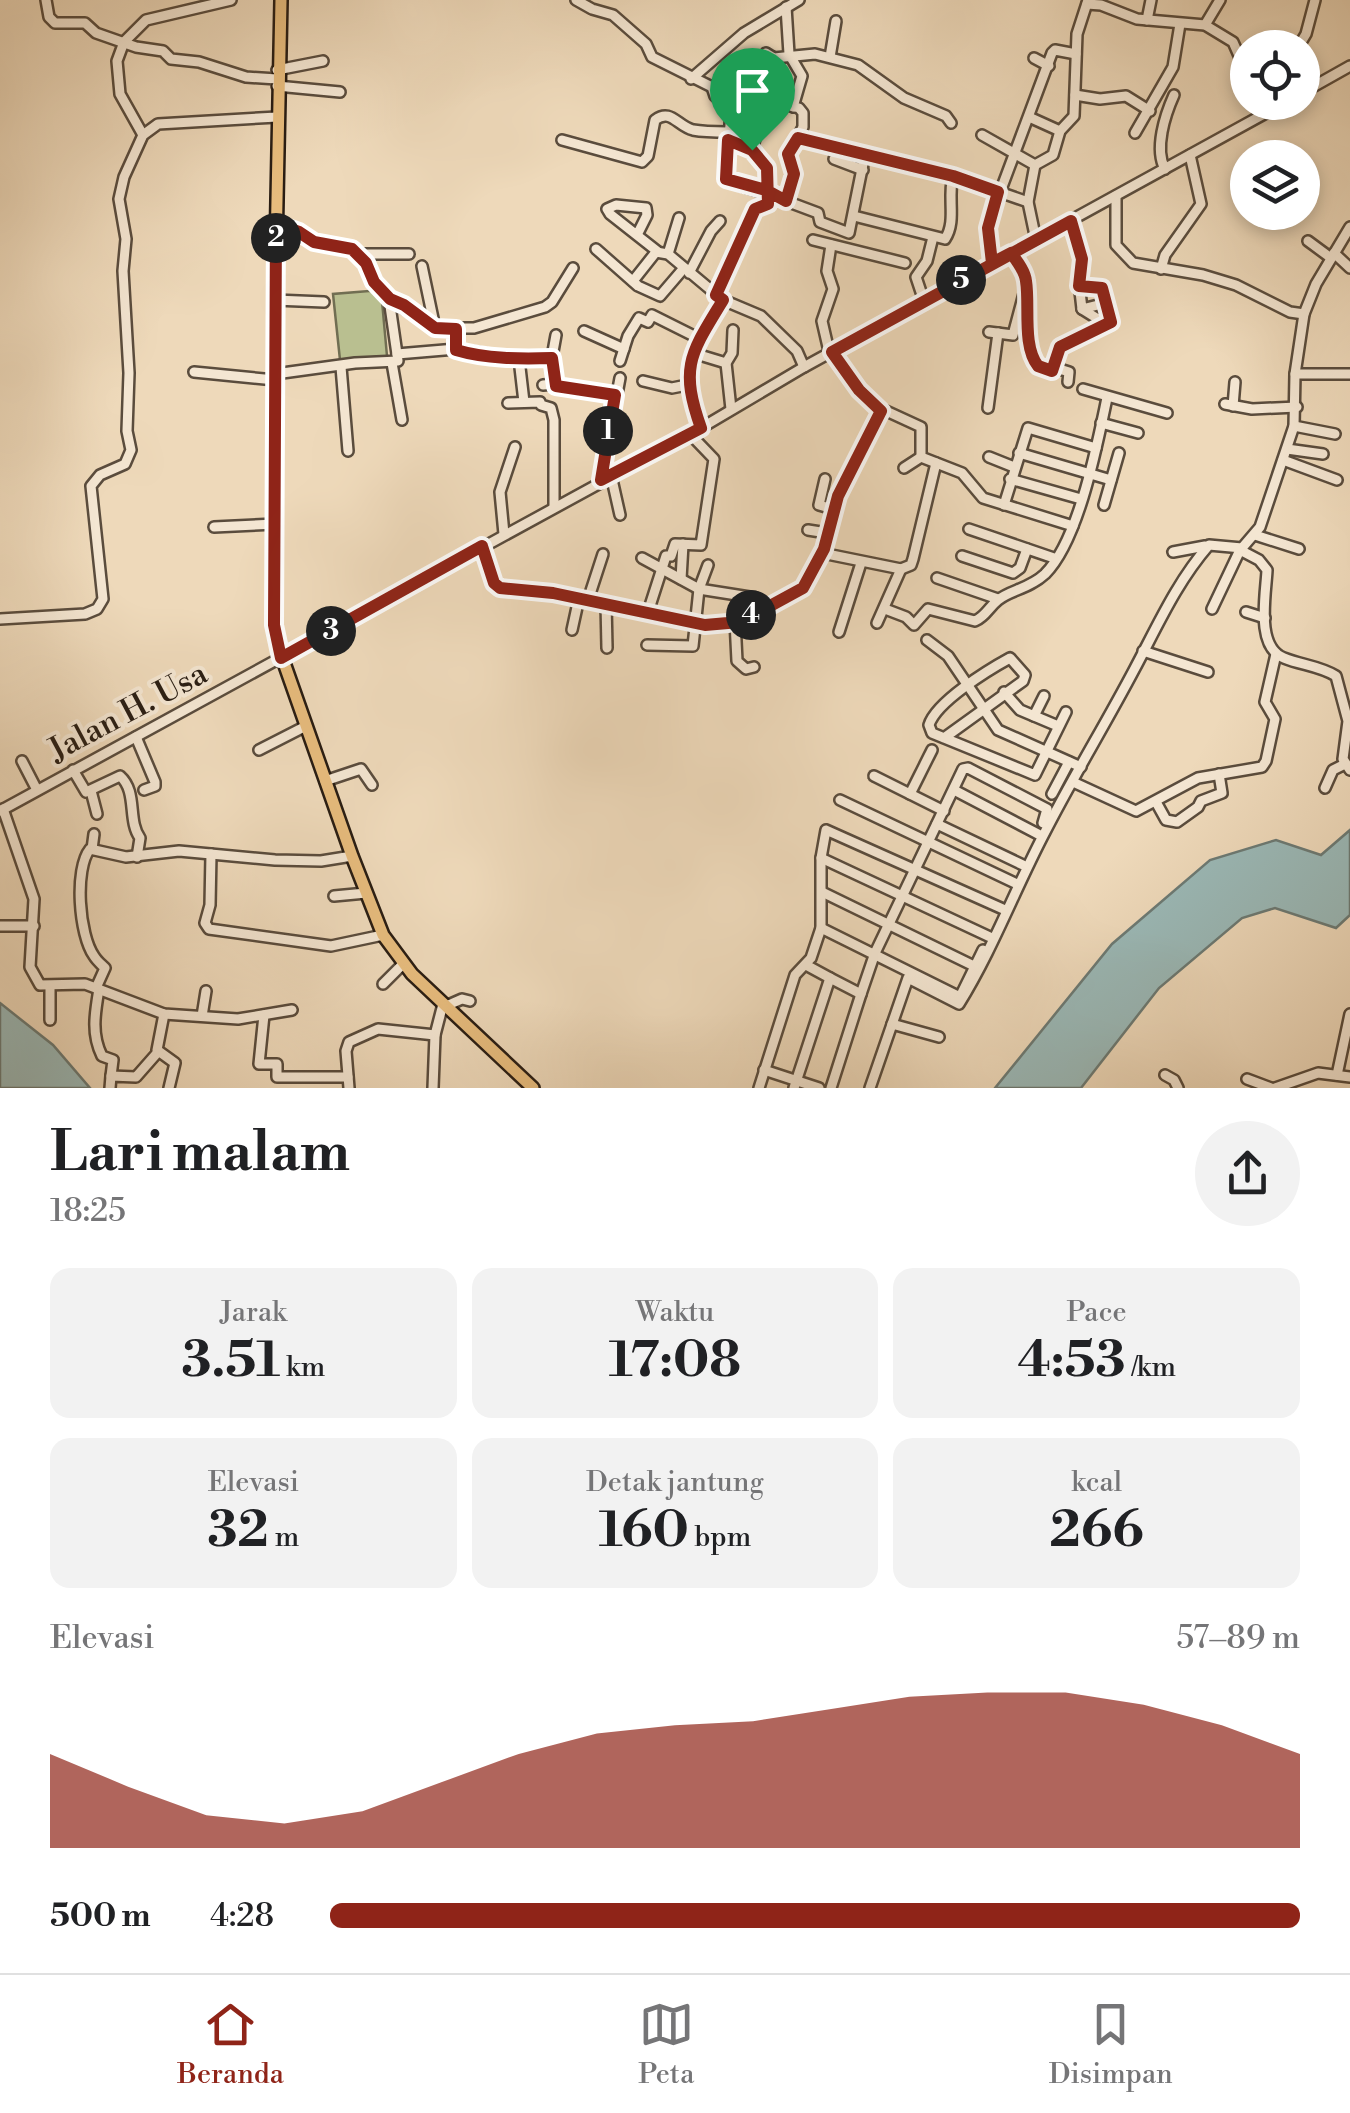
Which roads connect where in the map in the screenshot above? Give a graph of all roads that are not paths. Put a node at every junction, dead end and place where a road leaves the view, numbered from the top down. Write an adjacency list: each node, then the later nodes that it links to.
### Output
1 (46, 0): 16 (street)
2 (230, 0): 16 (street)
3 (280, 0): 25 (main road)
4 (576, 0): 26 (street)
5 (1151, 0): 10 (street)
6 (1220, 0): 13 (street)
7 (1314, 0): 14 (street)
8 (794, 2): 18 (street); 26 (street)
9 (1088, 2): 10 (street); 19 (street)
10 (1147, 20): 12 (street)
11 (836, 22): 20 (street)
12 (1180, 24): 13 (street); 36 (street)
13 (1205, 25): 15 (street)
14 (1307, 30)
15 (1230, 41)
16 (124, 42): 25 (street); 43 (street)
17 (766, 54): 18 (street)
18 (789, 54): 20 (street); 35 (street)
19 (1076, 54): 23 (street); 32 (street)
20 (830, 57): 40 (street)
21 (1034, 58): 23 (street)
22 (323, 60): 25 (street)
23 (1049, 66): 38 (street)
24 (1350, 66): 28 (street)
25 (277, 78): 31 (street); 37 (main road)
26 (690, 79): 30 (street)
27 (764, 82): 34 (street)
28 (1320, 83)
29 (740, 84): 30 (street)
30 (714, 88): 45 (street)
31 (340, 92)
32 (1075, 95): 36 (street); 41 (street)
33 (1174, 95): 54 (street)
34 (765, 102): 35 (street); 48 (street)
35 (793, 107): 46 (street)
36 (1150, 111): 42 (street)
37 (278, 116): 43 (street); 68 (main road)
38 (1029, 117): 41 (street); 49 (street)
39 (1253, 120): 51 (street, Jalan H. Usa)
40 (951, 123)
41 (1060, 131): 53 (street)
42 (1135, 133)
43 (143, 135): 210 (street)
44 (982, 135): 49 (street)
45 (728, 136): 47 (street); 48 (street); 57 (street)
46 (798, 138): 50 (street); 60 (street)
47 (562, 140)
48 (752, 150): 57 (street)
49 (1013, 152): 53 (street); 58 (street)
50 (865, 154): 55 (street); 56 (street)
51 (1190, 155): 54 (street, Jalan H. Usa); 90 (street)
52 (834, 160): 55 (street)
53 (1035, 165): 61 (street)
54 (1165, 169): 59 (street, Jalan H. Usa)
55 (863, 170): 63 (street)
56 (953, 176): 58 (street); 73 (street)
57 (766, 190): 60 (street); 96 (street)
58 (998, 192): 61 (street); 86 (street)
59 (1116, 196): 67 (street, Jalan H. Usa); 90 (street)
60 (786, 201): 69 (street)
61 (1028, 202): 75 (street)
62 (878, 208): 65 (street)
63 (854, 216): 65 (street); 71 (street)
64 (679, 218): 80 (street)
65 (875, 220): 73 (street)
66 (720, 221): 91 (street)
67 (1071, 221): 75 (street, Jalan H. Usa); 93 (street)
68 (276, 224): 82 (street); 98 (main road)
69 (831, 226): 71 (street); 77 (street)
70 (1350, 226): 84 (street)
71 (849, 232): 79 (street)
72 (637, 235): 72 (street); 80 (street)
73 (933, 237): 99 (street)
74 (813, 240): 77 (street)
75 (1036, 240): 81 (street, Jalan H. Usa)
76 (1308, 241): 84 (street)
77 (829, 245): 79 (street); 112 (street)
78 (596, 249): 92 (street)
79 (847, 250): 85 (street)
80 (662, 252): 91 (street); 92 (street)
81 (1011, 253): 86 (street, Jalan H. Usa); 94 (street)
82 (359, 254): 83 (street); 97 (street)
83 (409, 254)
84 (1333, 256): 89 (street); 102 (street)
85 (905, 262)
86 (992, 263): 99 (street, Jalan H. Usa)
87 (422, 266): 104 (street)
88 (573, 268): 105 (street)
89 (1350, 268)
90 (1162, 269): 102 (street)
91 (687, 271): 95 (street); 96 (street)
92 (633, 281): 95 (street)
93 (1079, 286): 101 (street); 101 (street)
94 (1025, 290): 121 (street); 139 (street)
95 (660, 296): 103 (street)
96 (720, 297): 109 (street); 120 (street)
97 (390, 299): 104 (street); 114 (street)
98 (276, 300): 100 (street); 125 (main road)
99 (924, 301): 112 (street, Jalan H. Usa)
100 (324, 302)
101 (1108, 308): 121 (street)
102 (1304, 314): 123 (street)
103 (652, 315): 109 (street); 110 (street)
104 (435, 328): 105 (street)
105 (456, 329): 111 (street)
106 (733, 330): 118 (street)
107 (584, 331): 110 (street)
108 (556, 335): 115 (street)
109 (698, 338): 113 (street)
110 (624, 349): 117 (street)
111 (456, 350): 114 (street); 116 (street)
112 (832, 352): 120 (street, Jalan H. Usa); 141 (street)
113 (694, 353): 118 (street); 132 (street)
114 (395, 358): 119 (street); 143 (street)
115 (552, 358): 116 (street); 130 (street)
116 (519, 359): 136 (street)
117 (620, 360)
118 (726, 362): 140 (street)
119 (341, 367): 125 (street); 153 (street)
120 (804, 367): 140 (street, Jalan H. Usa)
121 (1053, 367): 128 (street)
122 (194, 372): 125 (street)
123 (1295, 374): 124 (street); 138 (street)
124 (1350, 374)
125 (275, 377): 175 (main road)
126 (620, 378): 134 (street)
127 (643, 382): 132 (street)
128 (1068, 382)
129 (1235, 382): 138 (street)
130 (555, 384): 131 (street); 134 (street)
131 (543, 385)
132 (688, 385): 146 (street)
133 (1082, 389): 135 (street)
134 (615, 395): 164 (street)
135 (1106, 398): 142 (street); 144 (street)
136 (524, 402): 137 (street); 172 (street)
137 (508, 403)
138 (1297, 406): 145 (street)
139 (988, 408)
140 (731, 409): 146 (street, Jalan H. Usa)
141 (881, 411): 158 (street); 173 (street)
142 (1167, 413)
143 (402, 420)
144 (1101, 423): 147 (street); 151 (street)
145 (1294, 426): 149 (street); 152 (street)
146 (701, 428): 148 (street, Jalan H. Usa)
147 (1138, 433)
148 (690, 434): 164 (street, Jalan H. Usa); 183 (street)
149 (1335, 434)
150 (515, 447): 181 (street)
151 (1096, 448): 154 (street); 163 (street)
152 (1288, 448): 156 (street); 159 (street)
153 (348, 451)
154 (1019, 453): 161 (street); 163 (street)
155 (1119, 453): 167 (street)
156 (1324, 454)
157 (989, 456): 161 (street)
158 (920, 457): 160 (street); 162 (street)
159 (1283, 460): 168 (street); 182 (street)
160 (936, 463): 170 (street); 198 (street)
161 (1014, 467): 166 (street)
162 (904, 468)
163 (1090, 474): 167 (street); 169 (street)
164 (606, 477): 172 (street, Jalan H. Usa); 174 (street)
165 (825, 479): 173 (street)
166 (1010, 479): 169 (street); 170 (street)
167 (1111, 480): 171 (street)
168 (1337, 480)
169 (1081, 499): 177 (street)
170 (1004, 505): 177 (street)
171 (1104, 505)
172 (554, 507): 181 (street, Jalan H. Usa)
173 (834, 508): 180 (street)
174 (620, 515)
175 (275, 524): 176 (street); 222 (main road)
176 (214, 526)
177 (1073, 526): 194 (street)
178 (969, 529): 187 (street)
179 (808, 530): 180 (street)
180 (827, 533): 190 (street)
181 (504, 534): 185 (street, Jalan H. Usa)
182 (1255, 535): 186 (street); 188 (street)
183 (683, 544): 197 (street); 200 (street)
184 (1208, 545): 186 (street); 189 (street); 220 (street)
185 (482, 546): 203 (street); 222 (street, Jalan H. Usa)
186 (1242, 548): 206 (street); 211 (street)
187 (1027, 549): 192 (street); 194 (street)
188 (1299, 550)
189 (1173, 552)
190 (822, 553): 195 (street); 212 (street)
191 (603, 554): 203 (street)
192 (962, 556)
193 (642, 558): 197 (street)
194 (1054, 558): 204 (street)
195 (861, 563): 198 (street); 216 (street)
196 (708, 565): 201 (street)
197 (665, 568): 200 (street); 208 (street)
198 (900, 569): 207 (street)
199 (936, 578): 204 (street)
200 (680, 579): 201 (street)
201 (699, 590): 202 (street); 213 (street)
202 (756, 598)
203 (584, 599): 205 (street); 215 (street)
204 (998, 599): 207 (street)
205 (606, 603): 208 (street); 219 (street)
206 (1212, 608)
207 (885, 609): 214 (street)
208 (648, 612): 213 (street)
209 (1246, 612): 211 (street)
210 (0, 618)
211 (1265, 618): 221 (street)
212 (734, 621): 213 (street); 223 (street)
213 (695, 623): 218 (street)
214 (877, 623)
215 (572, 630)
216 (839, 632)
217 (928, 640): 227 (street)
218 (647, 645)
219 (607, 648)
220 (1143, 651): 224 (street); 244 (street)
221 (1276, 654): 225 (street); 246 (street)
222 (281, 658): 233 (main road); 236 (street, Jalan H. Usa)
223 (754, 667)
224 (1208, 672)
225 (1336, 676): 226 (street); 235 (street)
226 (1350, 679)
227 (968, 686): 228 (street); 230 (street); 237 (street)
228 (1004, 692): 230 (street); 232 (street)
229 (1044, 696): 232 (street)
230 (983, 708): 237 (street); 240 (street)
231 (1066, 712): 234 (street)
232 (1034, 716): 234 (street)
233 (306, 726): 238 (street); 248 (main road)
234 (1058, 726): 240 (street)
235 (1349, 726): 243 (street)
236 (136, 736): 245 (street, Jalan H. Usa); 253 (street)
237 (944, 738): 240 (street)
238 (259, 750)
239 (932, 750): 256 (street)
240 (1046, 751): 242 (street)
241 (22, 761): 252 (street)
242 (1069, 762): 244 (street); 257 (street)
243 (1347, 767): 251 (street)
244 (1080, 768): 249 (street)
245 (74, 770): 252 (street, Jalan H. Usa); 255 (street)
246 (1219, 774): 259 (street); 259 (street)
247 (874, 776): 256 (street)
248 (325, 781): 250 (street); 269 (main road)
249 (1073, 782): 259 (street); 305 (street)
250 (372, 785)
251 (1324, 788)
252 (37, 790): 260 (street, Jalan H. Usa)
253 (144, 790)
254 (954, 790): 261 (street); 265 (street); 265 (street)
255 (91, 791): 262 (street); 270 (street)
256 (910, 794): 261 (street)
257 (1052, 794)
258 (840, 800): 266 (street)
259 (1156, 802)
260 (2, 810): 282 (street)
261 (944, 810): 263 (street)
262 (97, 814)
263 (937, 824): 266 (street); 272 (street)
264 (94, 834): 267 (street)
265 (1038, 834): 272 (street)
266 (929, 841): 273 (street); 274 (street)
267 (92, 849): 270 (street); 294 (street)
268 (211, 854): 269 (street); 270 (street); 284 (street)
269 (352, 856): 276 (main road)
270 (138, 857)
271 (822, 858): 273 (street); 275 (street); 278 (street)
272 (1023, 864): 274 (street)
273 (915, 871): 278 (street); 279 (street)
274 (1015, 882): 279 (street)
275 (822, 892): 280 (street); 283 (street)
276 (366, 894): 277 (street); 284 (main road)
277 (334, 896)
278 (902, 897): 280 (street); 285 (street)
279 (1003, 909): 285 (street)
280 (889, 924): 286 (street); 289 (street)
281 (0, 926): 282 (street)
282 (34, 926): 293 (street)
283 (821, 928): 286 (street); 288 (street)
284 (383, 935): 287 (main road)
285 (990, 937): 289 (street)
286 (875, 954): 290 (street); 296 (street)
287 (403, 964): 292 (street); 298 (main road)
288 (806, 965): 291 (street); 309 (street)
289 (974, 966): 290 (street)
290 (905, 969): 324 (street)
291 (830, 978): 296 (street); 316 (street)
292 (382, 984)
293 (50, 987): 294 (street); 304 (street)
294 (97, 989): 300 (street); 312 (street)
295 (206, 991): 303 (street)
296 (861, 994): 323 (street)
297 (470, 1001): 298 (street)
298 (445, 1005): 306 (street); 320 (main road)
299 (292, 1010): 301 (street)
300 (164, 1014): 303 (street); 308 (street)
301 (264, 1014): 303 (street); 315 (street)
302 (1350, 1014): 311 (street)
303 (202, 1016)
304 (50, 1020)
305 (892, 1024): 307 (street); 324 (street)
306 (434, 1035): 315 (street); 319 (street)
307 (938, 1038)
308 (158, 1052): 312 (street); 318 (street)
309 (764, 1070): 316 (street); 321 (street)
310 (1166, 1075): 325 (street)
311 (1337, 1075): 313 (street); 326 (street)
312 (112, 1076): 317 (street)
313 (1350, 1078)
314 (1248, 1079): 326 (street)
315 (348, 1083)
316 (795, 1085): 322 (street)
317 (110, 1088)
318 (168, 1088)
319 (433, 1088)
320 (532, 1088)
321 (758, 1088)
322 (819, 1088)
323 (831, 1088)
324 (867, 1088)
325 (1178, 1088)
326 (1273, 1088)

